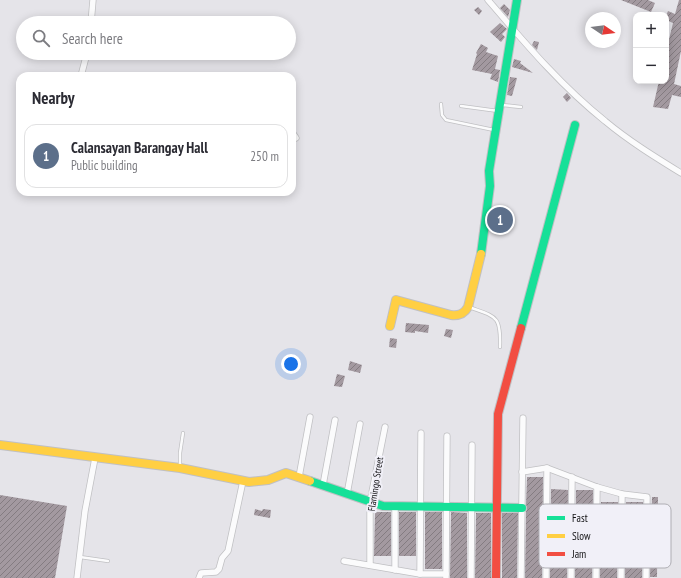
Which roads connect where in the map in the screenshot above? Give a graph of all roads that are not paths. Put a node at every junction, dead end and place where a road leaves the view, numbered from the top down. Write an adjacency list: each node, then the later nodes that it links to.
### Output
1 (93, 0): 4 (street)
2 (488, 0): 5 (street)
3 (517, 0): 5 (street)
4 (92, 16)
5 (513, 29): 11 (street); 14 (street)
6 (85, 60): 7 (street)
7 (82, 72)
8 (441, 104): 13 (lane)
9 (461, 106): 11 (lane)
10 (521, 107): 11 (lane)
11 (499, 108): 13 (street)
12 (575, 125): 49 (street)
13 (495, 130): 15 (street)
14 (681, 173)
15 (468, 307): 16 (street); 17 (lane)
16 (390, 326)
17 (500, 347)
18 (310, 417): 32 (street)
19 (523, 418): 31 (street)
20 (335, 420): 35 (street)
21 (360, 424): 37 (street)
22 (385, 427): 39 (street, Flamingo Street)
23 (183, 433): 29 (lane)
24 (421, 433): 46 (street)
25 (447, 436): 47 (street)
26 (0, 445): 28 (street)
27 (472, 445): 48 (street)
28 (95, 458): 29 (street); 51 (street)
29 (180, 468): 34 (street)
30 (547, 468): 31 (street); 33 (street); 40 (street)
31 (522, 472): 50 (street)
32 (298, 477): 34 (street); 35 (street)
33 (572, 478): 36 (street); 41 (street)
34 (243, 481): 64 (street)
35 (322, 485): 37 (street)
36 (597, 487): 38 (street); 42 (street)
37 (346, 494): 39 (street)
38 (622, 494): 43 (street); 44 (street)
39 (370, 502): 45 (street); 54 (street, Flamingo Street)
40 (547, 504)
41 (572, 504)
42 (597, 504)
43 (622, 504)
44 (647, 504)
45 (395, 506): 46 (street); 60 (street)
46 (420, 506): 47 (street); 61 (street)
47 (446, 507): 48 (street); 62 (street)
48 (472, 507): 49 (street); 65 (street)
49 (497, 507): 50 (street); 66 (street)
50 (522, 508): 67 (street)
51 (80, 557): 52 (lane); 63 (street)
52 (108, 561)
53 (344, 561): 54 (street)
54 (370, 565): 60 (street)
55 (546, 568): 68 (street)
56 (571, 568): 69 (street)
57 (596, 568): 70 (street)
58 (621, 568): 71 (street)
59 (646, 568): 72 (street)
60 (395, 570): 61 (street)
61 (420, 574): 62 (street)
62 (446, 576)
63 (77, 578)
64 (199, 578)
65 (471, 578)
66 (496, 578)
67 (521, 578)
68 (546, 578)
69 (571, 578)
70 (596, 578)
71 (621, 578)
72 (646, 578)

